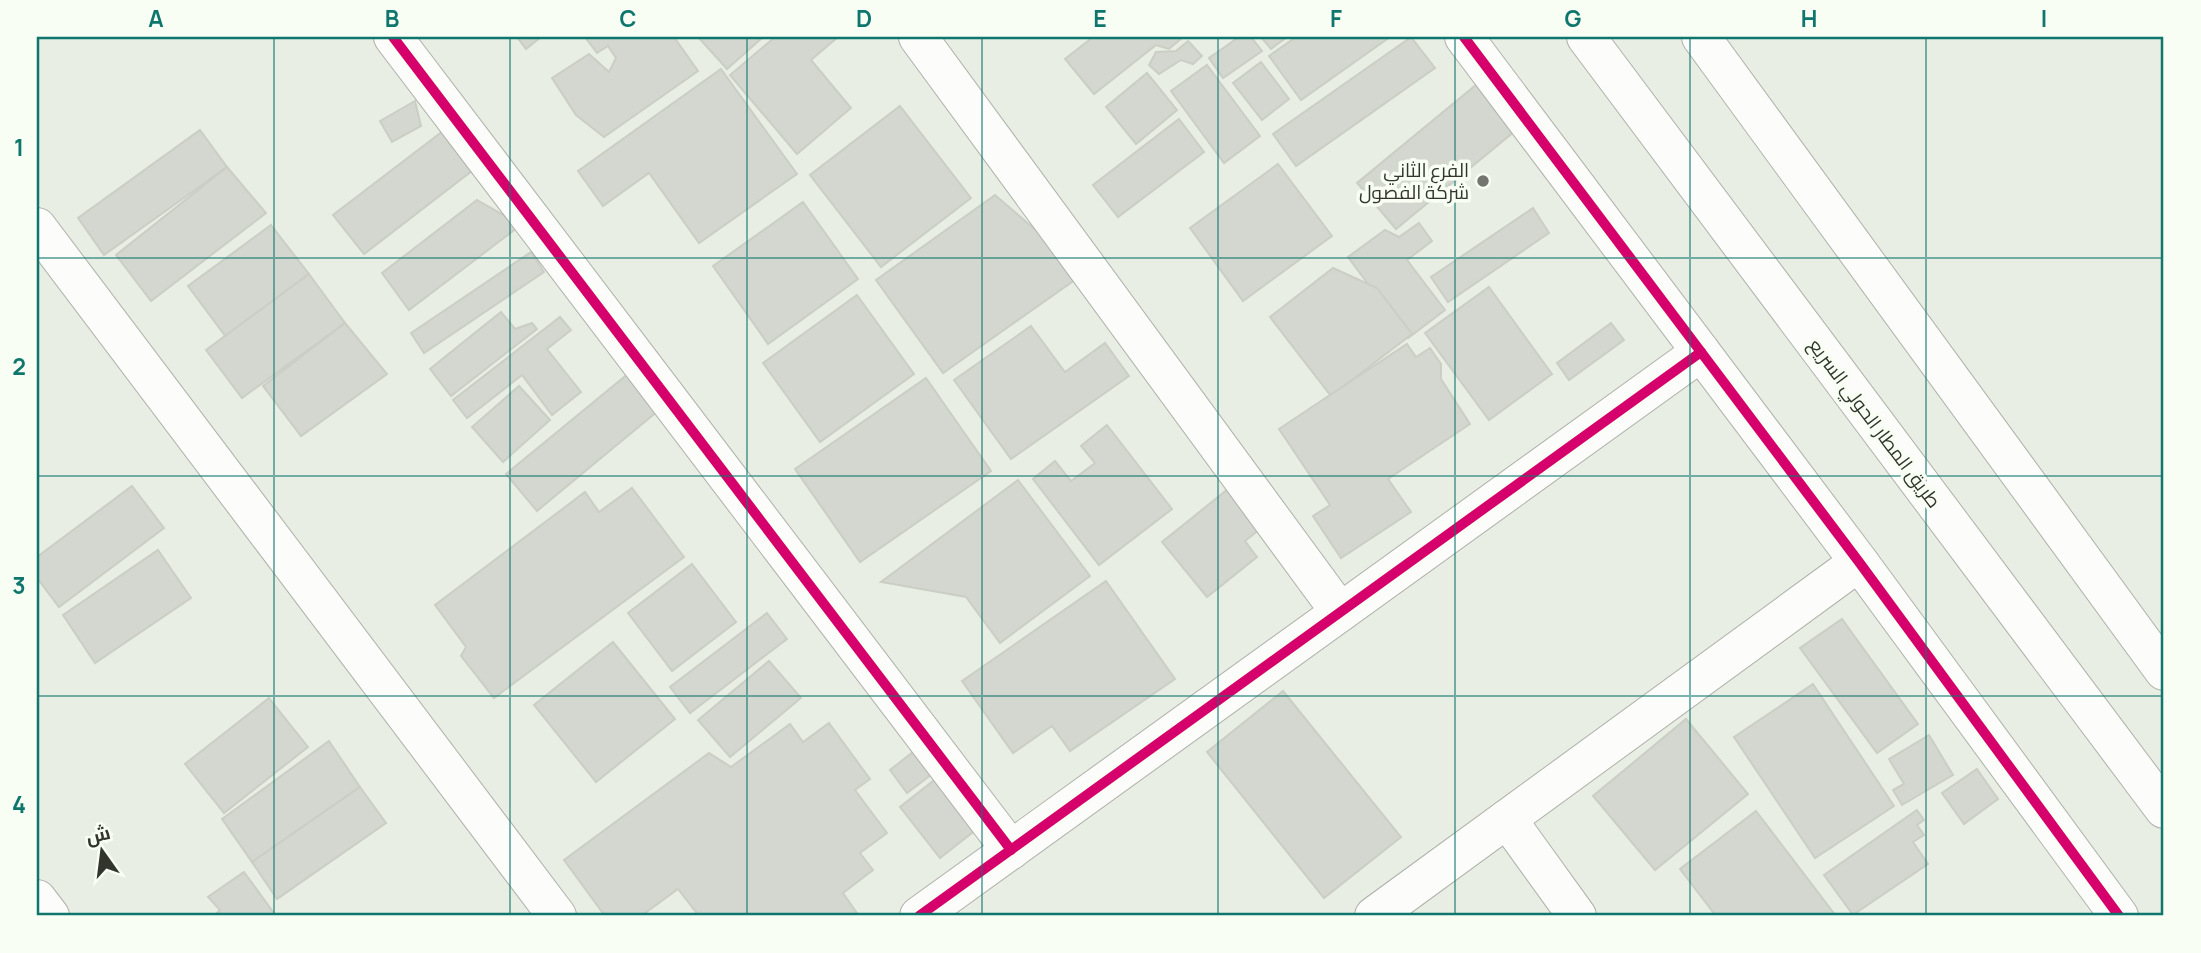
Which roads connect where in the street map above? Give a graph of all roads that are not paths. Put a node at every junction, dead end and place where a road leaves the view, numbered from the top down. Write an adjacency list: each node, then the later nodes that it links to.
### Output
1 (393, 37): 13 (main road)
2 (918, 37): 9 (main road)
3 (1464, 37): 7 (main road)
4 (1586, 37): 11 (main road, طريق المطار الحولي السريع)
5 (1701, 37): 10 (main road)
6 (37, 227): 16 (main road)
7 (1701, 352): 8 (main road); 9 (main road)
8 (1859, 562): 12 (main road); 20 (main road)
9 (1340, 612): 13 (main road)
10 (2164, 671)
11 (2164, 808)
12 (1507, 819): 18 (main road); 19 (main road)
13 (1011, 850): 17 (main road)
14 (37, 899): 15 (main road)
15 (50, 916)
16 (557, 916)
17 (919, 916)
18 (1374, 916)
19 (1577, 916)
20 (2119, 916)

